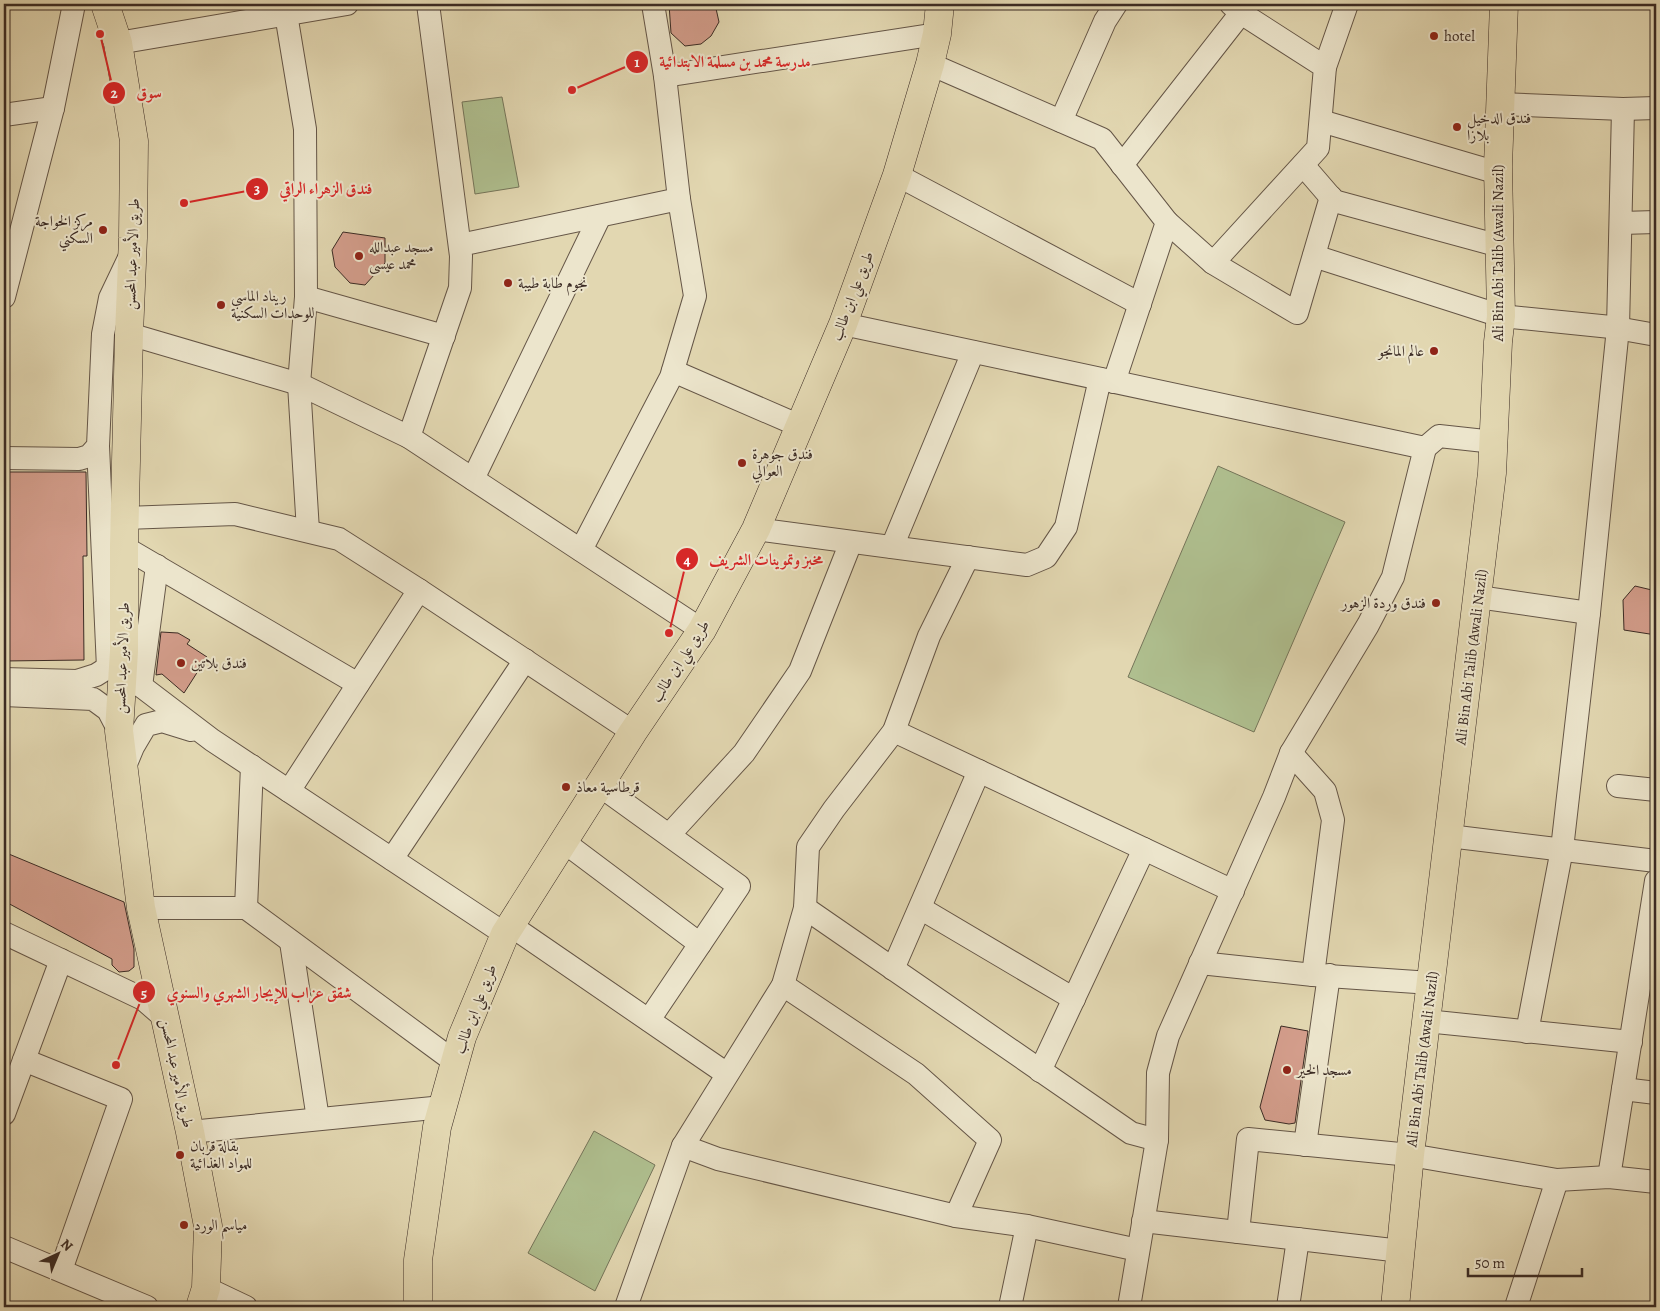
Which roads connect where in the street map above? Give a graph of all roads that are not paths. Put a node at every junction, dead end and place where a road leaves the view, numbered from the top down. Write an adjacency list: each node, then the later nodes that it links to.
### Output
1 (74, 4): 19 (street)
2 (105, 4): 14 (main road, طريق الأمير عبد المحسن)
3 (347, 4): 12 (street)
4 (428, 4): 35 (street)
5 (653, 4): 17 (street)
6 (940, 4): 13 (main road, طريق علي ابن طالب)
7 (1116, 4): 24 (street)
8 (1348, 4): 16 (street)
9 (1504, 4): 18 (main road, Ali Bin Abi Talib (Awali Nazil))
10 (1240, 7): 16 (street); 26 (street)
11 (251, 12): 12 (street); 14 (street)
12 (286, 14): 41 (street)
13 (937, 34): 15 (main road, طريق علي ابن طالب); 17 (street)
14 (118, 43): 37 (main road, طريق الأمير عبد المحسن)
15 (930, 64): 24 (street); 28 (main road, طريق علي ابن طالب)
16 (1325, 67): 23 (street)
17 (665, 76): 30 (street)
18 (1500, 104): 20 (street); 27 (main road, Ali Bin Abi Talib (Awali Nazil))
19 (52, 108): 22 (street); 40 (street)
20 (1623, 108): 21 (street); 34 (street)
21 (1656, 108)
22 (4, 115)
23 (1321, 120): 25 (street); 27 (street)
24 (1061, 121): 26 (street)
25 (1303, 164): 29 (street); 39 (street)
26 (1122, 165): 32 (street)
27 (1498, 173): 36 (main road, Ali Bin Abi Talib (Awali Nazil))
28 (897, 175): 42 (street); 44 (main road, طريق علي ابن طالب)
29 (1331, 197): 36 (street); 38 (street)
30 (679, 199): 31 (street); 50 (street)
31 (600, 216): 35 (street); 59 (street)
32 (1167, 222): 39 (street); 42 (street)
33 (1656, 222): 34 (street)
34 (1620, 223): 45 (street)
35 (460, 245): 48 (street)
36 (1500, 246): 43 (main road, Ali Bin Abi Talib (Awali Nazil))
37 (133, 250): 46 (main road, طريق الأمير عبد المحسن); 56 (street)
38 (1314, 256): 39 (street); 43 (street)
39 (1213, 263)
40 (4, 296)
41 (306, 296): 48 (street); 52 (street)
42 (1140, 304): 51 (street)
43 (1501, 316): 45 (street); 55 (main road, Ali Bin Abi Talib (Awali Nazil))
44 (843, 324): 49 (street); 53 (main road, طريق علي ابن طالب)
45 (1618, 328): 47 (street); 71 (street)
46 (129, 334): 52 (street); 60 (main road, طريق الأمير عبد المحسن)
47 (1656, 335)
48 (444, 336): 54 (street)
49 (973, 352): 51 (street); 65 (street)
50 (673, 371): 53 (street); 66 (street)
51 (1107, 380): 57 (street); 67 (street)
52 (299, 384): 54 (street); 62 (street)
53 (800, 426): 61 (main road, طريق علي ابن طالب)
54 (409, 437): 59 (street)
55 (1494, 442): 57 (street); 70 (main road, Ali Bin Abi Talib (Awali Nazil))
56 (98, 446): 58 (street); 73 (street)
57 (1425, 448): 83 (street)
58 (4, 458)
59 (473, 479): 66 (street)
60 (125, 518): 62 (street); 64 (main road, طريق الأمير عبد المحسن)
61 (756, 529): 63 (street); 72 (main road, طريق علي ابن طالب)
62 (308, 531): 69 (street)
63 (850, 542): 65 (street); 91 (street)
64 (124, 547): 68 (street); 73 (main road, طريق الأمير عبد المحسن)
65 (892, 547): 67 (street)
66 (581, 550): 72 (street)
67 (968, 557): 80 (street)
68 (157, 566): 76 (street); 77 (street)
69 (419, 590): 74 (street); 76 (street)
70 (1478, 597): 71 (street); 92 (main road, Ali Bin Abi Talib (Awali Nazil))
71 (1589, 613): 95 (street)
72 (702, 630): 81 (main road, طريق علي ابن طالب)
73 (118, 659): 75 (street); 77 (street); 79 (main road, طريق الأمير عبد المحسن)
74 (525, 660): 81 (street); 96 (street)
75 (4, 679)
76 (358, 684): 90 (street)
77 (141, 686): 82 (street)
78 (4, 694): 79 (street)
79 (119, 731): 86 (main road, طريق الأمير عبد المحسن)
80 (894, 731): 85 (street); 102 (street)
81 (633, 732): 87 (main road, طريق علي ابن طالب)
82 (212, 740): 84 (street); 86 (street)
83 (1292, 753): 99 (street); 111 (street)
84 (252, 766): 90 (street); 101 (street)
85 (979, 771): 94 (street); 103 (street)
86 (123, 772): 100 (main road, طريق الأمير عبد المحسن)
87 (600, 785): 91 (street); 93 (main road, طريق علي ابن طالب)
88 (1618, 786): 89 (street)
89 (1656, 790)
90 (289, 791): 96 (street)
91 (669, 835): 107 (street)
92 (1449, 836): 95 (street); 113 (main road, Ali Bin Abi Talib (Awali Nazil))
93 (564, 842): 104 (main road, طريق علي ابن طالب); 107 (street)
94 (1144, 848): 99 (street); 115 (street)
95 (1562, 849): 97 (street); 119 (street)
96 (392, 859): 104 (street)
97 (1656, 861)
98 (1656, 882): 112 (street)
99 (1232, 890): 109 (street)
100 (141, 908): 101 (street); 116 (main road, طريق الأمير عبد المحسن)
101 (246, 908): 106 (street)
102 (805, 908): 110 (street); 114 (street)
103 (920, 908): 110 (street); 115 (street)
104 (508, 929): 117 (street); 122 (main road, طريق علي ابن طالب)
105 (4, 933): 108 (street)
106 (292, 942): 122 (street); 129 (street)
107 (700, 944): 117 (street)
108 (62, 960): 116 (street); 121 (street)
109 (1200, 963): 111 (street); 131 (street)
110 (893, 969): 123 (street)
111 (1321, 975): 113 (street); 132 (street)
112 (1649, 976): 120 (street)
113 (1431, 983): 118 (main road, Ali Bin Abi Talib (Awali Nazil))
114 (783, 985): 124 (street); 138 (street)
115 (1074, 998): 123 (street)
116 (165, 1018): 130 (main road, طريق الأمير عبد المحسن)
117 (649, 1020): 124 (street)
118 (1426, 1021): 119 (street); 134 (main road, Ali Bin Abi Talib (Awali Nazil))
119 (1527, 1032): 120 (street)
120 (1630, 1042): 125 (street)
121 (24, 1060): 128 (street); 146 (street)
122 (455, 1062): 127 (main road, طريق علي ابن طالب)
123 (1040, 1071): 131 (street)
124 (727, 1074): 133 (street)
125 (1623, 1089): 126 (street); 135 (street)
126 (1656, 1093)
127 (443, 1107): 129 (street); 150 (main road, طريق علي ابن طالب)
128 (4, 1114)
129 (318, 1119): 130 (street)
130 (190, 1132): 147 (main road, طريق الأمير عبد المحسن)
131 (1157, 1140): 139 (street)
132 (1305, 1145): 134 (street); 141 (street)
133 (683, 1146): 138 (street); 151 (street)
134 (1410, 1155): 136 (street); 145 (main road, Ali Bin Abi Talib (Awali Nazil))
135 (1609, 1177): 136 (street); 137 (street)
136 (1557, 1180): 156 (street)
137 (1656, 1182)
138 (956, 1216): 140 (street)
139 (1143, 1221): 141 (street); 144 (street)
140 (1027, 1226): 144 (street); 152 (street)
141 (1238, 1232): 142 (street)
142 (1298, 1239): 145 (street); 154 (street)
143 (4, 1247): 146 (street)
144 (1138, 1250): 153 (street)
145 (1401, 1251): 155 (main road, Ali Bin Abi Talib (Awali Nazil))
146 (61, 1270): 148 (street)
147 (203, 1298): 149 (street)
148 (147, 1307)
149 (246, 1307)
150 (418, 1307)
151 (626, 1307)
152 (1010, 1307)
153 (1129, 1307)
154 (1288, 1307)
155 (1395, 1307)
156 (1516, 1307)

